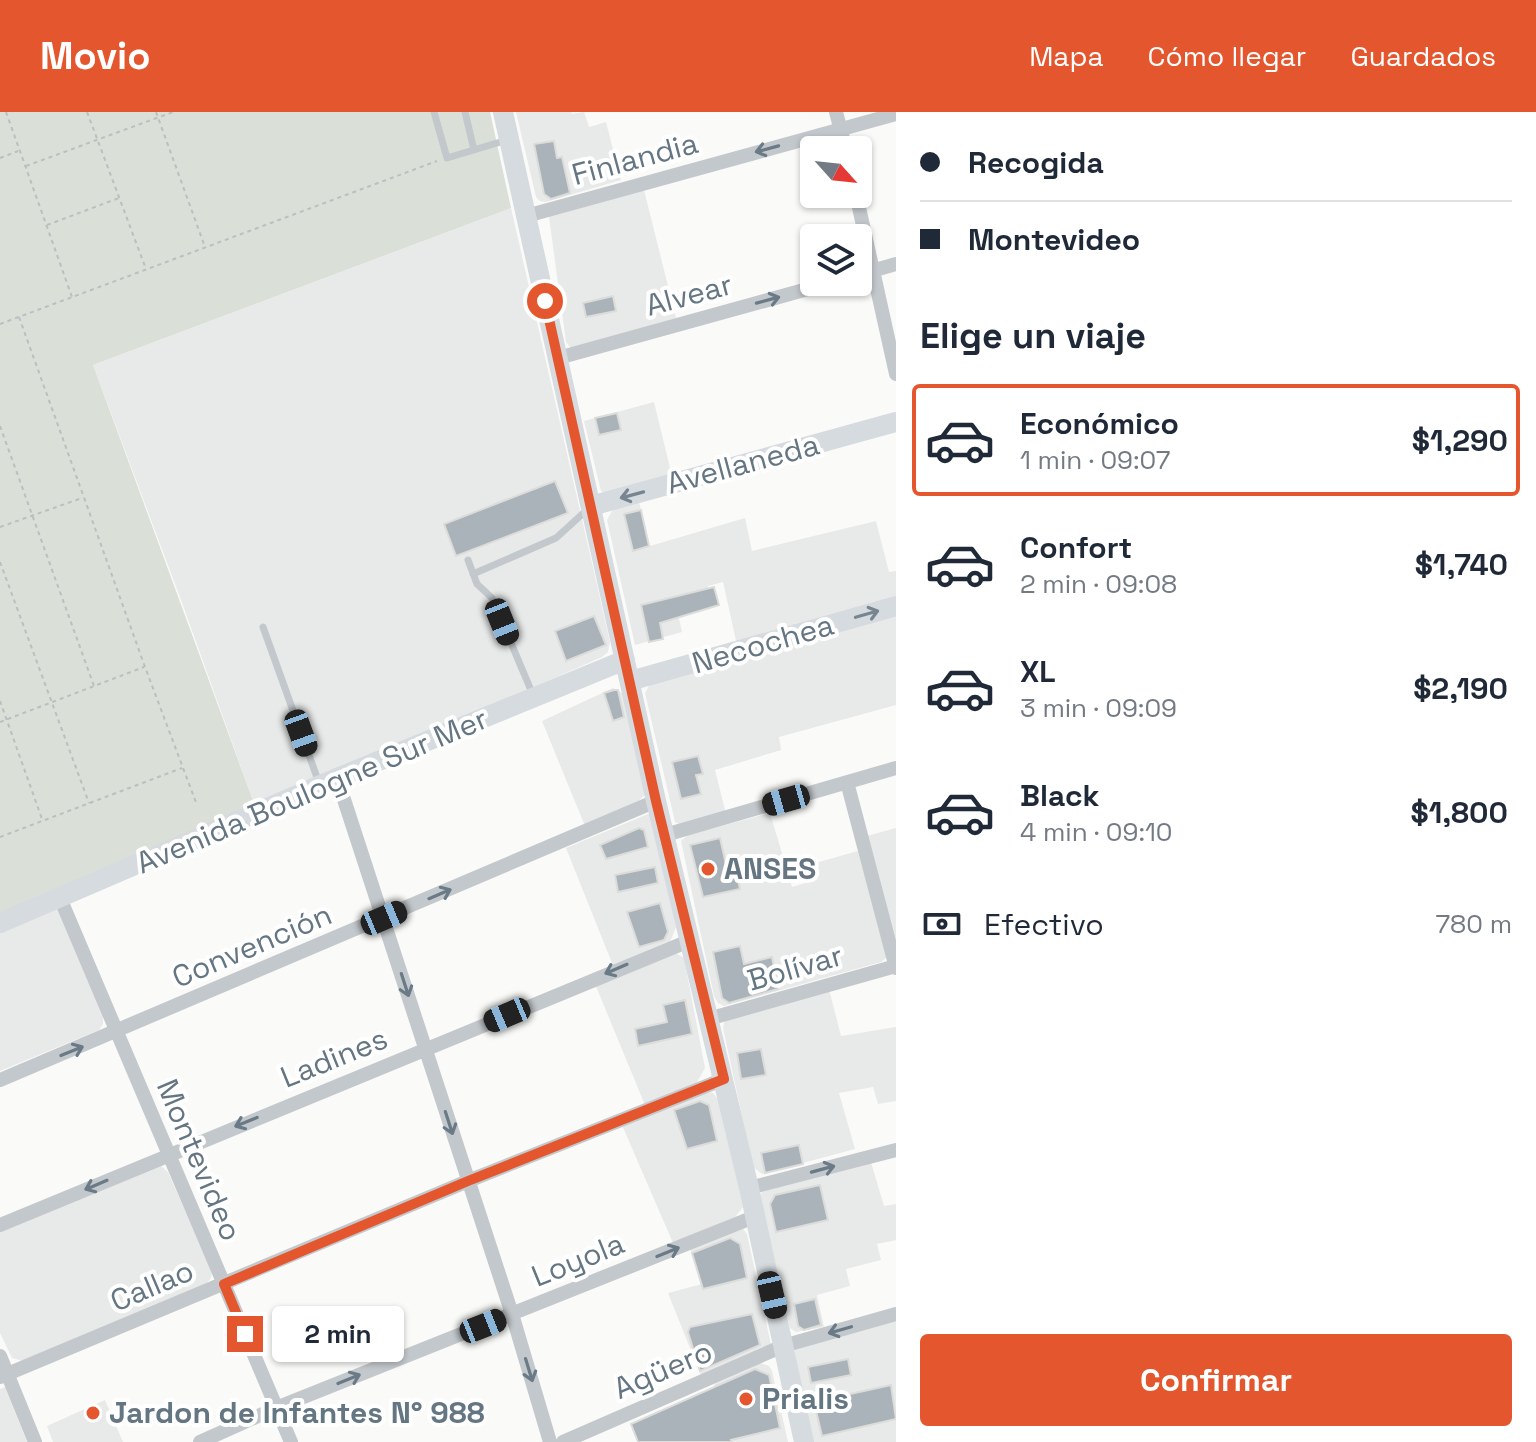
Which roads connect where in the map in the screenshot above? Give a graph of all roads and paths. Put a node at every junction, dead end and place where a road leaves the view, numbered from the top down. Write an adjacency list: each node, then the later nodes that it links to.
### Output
1 (6, 112): 16 (path)
2 (87, 112): 13 (path)
3 (156, 112): 10 (path)
4 (173, 112): 10 (path)
5 (434, 112): 18 (lane)
6 (465, 112): 15 (lane)
7 (503, 112): 14 (main road)
8 (836, 112): 11 (street)
9 (896, 114): 11 (street, Finlandia)
10 (158, 118): 13 (path); 23 (path)
11 (841, 129): 12 (street); 21 (street, Finlandia, one-way to 21)
12 (843, 136)
13 (97, 139): 19 (path); 20 (path)
14 (509, 140): 15 (lane); 21 (main road)
15 (474, 150): 18 (lane)
16 (19, 151): 17 (path); 19 (path)
17 (0, 158)
18 (447, 158): 23 (path)
19 (25, 166): 22 (path)
20 (119, 198): 22 (path); 25 (path)
21 (526, 216): 32 (main road)
22 (46, 226): 29 (path)
23 (206, 248): 25 (path)
24 (896, 264): 26 (street)
25 (146, 270): 29 (path)
26 (872, 271)
27 (800, 291): 32 (street, Alvear, one-way to 27)
28 (872, 296): 33 (street)
29 (72, 298): 30 (path)
30 (19, 317): 31 (path); 36 (path)
31 (0, 324)
32 (558, 358): 37 (main road)
33 (896, 374)
34 (896, 422): 37 (main road, Avellaneda, one-way to 37)
35 (0, 426): 38 (path)
36 (83, 497): 38 (path); 46 (path)
37 (591, 506): 42 (lane); 45 (main road)
38 (33, 515): 39 (path); 48 (path)
39 (0, 527)
40 (468, 560): 42 (lane)
41 (0, 562): 51 (path)
42 (473, 574): 49 (lane)
43 (896, 606): 47 (main road, Necochea, one-way to 43)
44 (263, 627): 56 (lane)
45 (625, 660): 47 (main road); 49 (main road, Avenida Boulogne Sur Mer)
46 (145, 667): 48 (path); 54 (path)
47 (630, 681): 58 (main road)
48 (94, 686): 51 (path)
49 (534, 697): 56 (main road, Avenida Boulogne Sur Mer)
50 (0, 701): 52 (path)
51 (51, 703): 52 (path); 59 (path)
52 (7, 720): 53 (path); 61 (path)
53 (0, 722)
54 (183, 768): 59 (path); 60 (path)
55 (896, 768): 57 (street)
56 (328, 782): 64 (main road, Avenida Boulogne Sur Mer); 65 (street)
57 (847, 782): 62 (street); 68 (street)
58 (656, 801): 62 (main road); 65 (street, Convención, one-way to 58)
59 (89, 803): 61 (path)
60 (197, 805)
61 (43, 821): 63 (path)
62 (665, 835): 67 (main road)
63 (0, 837)
64 (60, 898): 66 (main road, Avenida Boulogne Sur Mer); 70 (street, Montevideo)
65 (384, 918): 70 (street, Convención); 71 (street, one-way to 71)
66 (0, 923)
67 (689, 941): 69 (main road); 71 (street, Ladines, one-way to 71)
68 (896, 967): 69 (street, Bolívar)
69 (708, 1019): 72 (main road)
70 (118, 1032): 73 (street, Convención, one-way to 70); 75 (street, Montevideo)
71 (425, 1049): 75 (street, Ladines, one-way to 75); 76 (street, one-way to 76)
72 (724, 1079): 76 (street, Callao); 77 (main road)
73 (0, 1080)
74 (896, 1150): 77 (street, one-way to 74)
75 (168, 1154): 79 (street, Ladines, one-way to 79); 80 (street, Montevideo)
76 (468, 1181): 80 (street, Callao); 81 (street)
77 (749, 1188): 78 (main road)
78 (754, 1217): 81 (street, Loyola, one-way to 78); 83 (main road)
79 (0, 1225)
80 (224, 1284): 85 (street, Callao); 86 (street, Montevideo)
81 (512, 1314): 86 (street, Loyola, one-way to 81); 90 (street, one-way to 90)
82 (896, 1314): 83 (street, Agüero, one-way to 83)
83 (783, 1346): 91 (street, Agüero); 92 (main road)
84 (0, 1356): 85 (street)
85 (4, 1376): 87 (street)
86 (276, 1408): 88 (street, Loyola); 89 (street, Montevideo)
87 (35, 1442)
88 (200, 1442)
89 (291, 1442)
90 (550, 1442)
91 (563, 1442)
92 (804, 1442)

